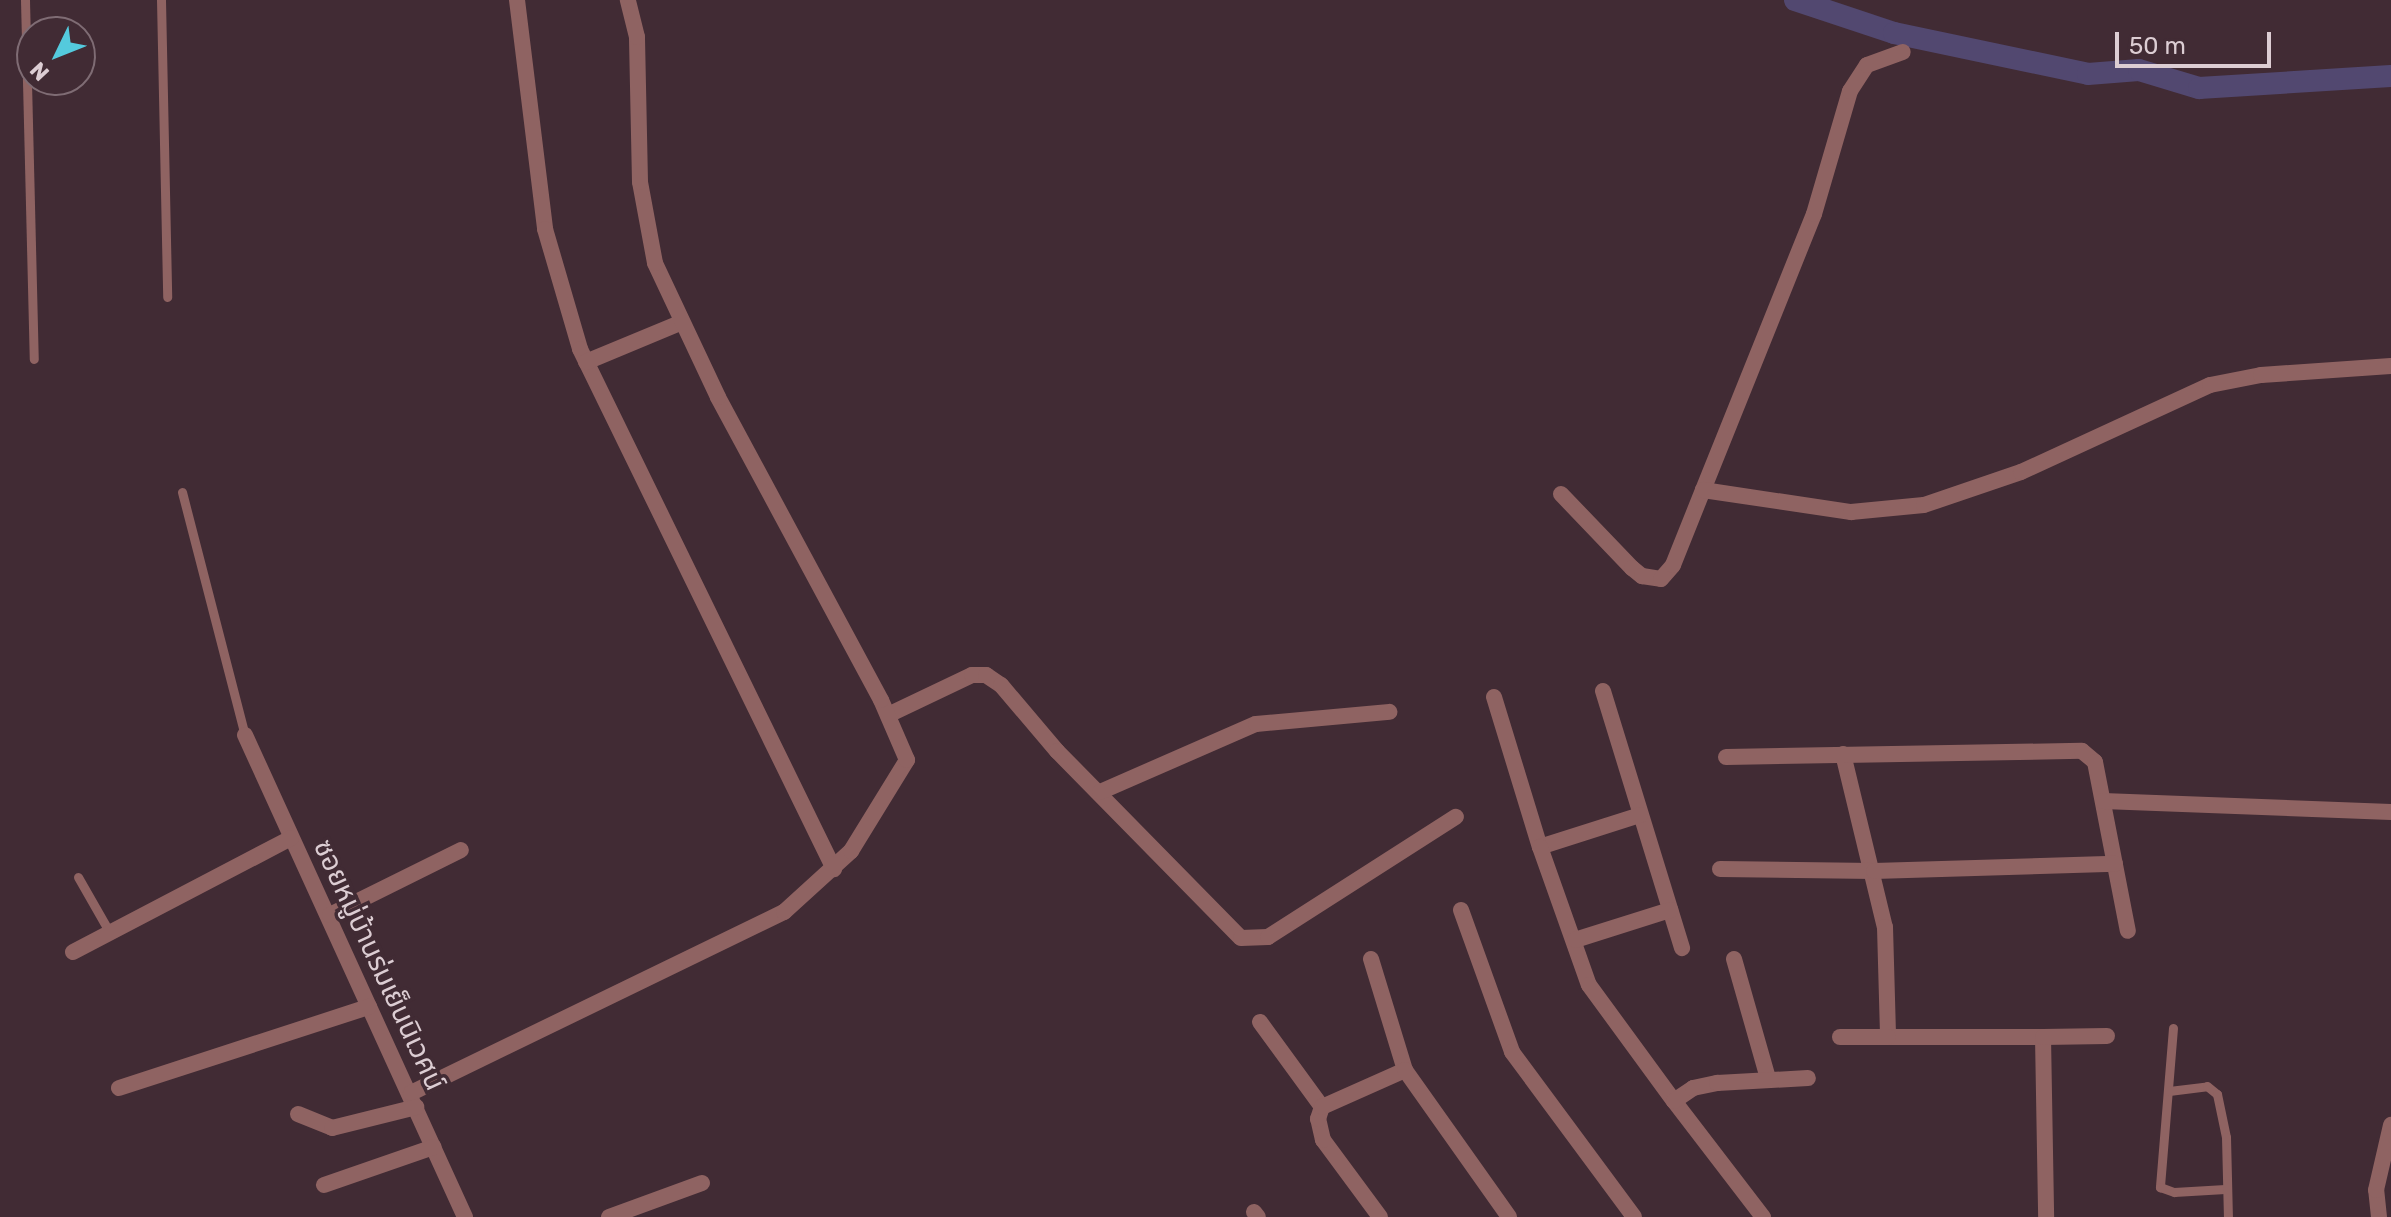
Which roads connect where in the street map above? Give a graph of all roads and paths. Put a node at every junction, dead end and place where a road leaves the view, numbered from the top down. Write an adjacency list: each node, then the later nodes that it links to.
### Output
1 (25, 0): 8 (lane)
2 (161, 0): 6 (lane)
3 (517, 0): 9 (street)
4 (628, 0): 7 (street)
5 (1903, 52): 11 (street)
6 (167, 297)
7 (682, 322): 9 (street); 17 (street)
8 (34, 359)
9 (586, 362): 30 (street)
10 (2391, 366): 11 (street)
11 (1703, 490): 13 (street)
12 (182, 492): 18 (lane)
13 (1561, 494)
14 (1603, 691): 24 (street)
15 (1494, 697): 27 (street)
16 (1389, 712): 21 (street)
17 (888, 715): 21 (street); 30 (street)
18 (245, 735): 26 (street, ซอยหมู่บ้านร่มเย็นนิเวศน์)
19 (1843, 754): 20 (street); 22 (street); 32 (street)
20 (1726, 757)
21 (1100, 792): 25 (street)
22 (2103, 801): 23 (street); 29 (street)
23 (2391, 812)
24 (1640, 815): 27 (street); 35 (street)
25 (1456, 817)
26 (291, 838): 36 (street, ซอยหมู่บ้านร่มเย็นนิเวศน์); 38 (street)
27 (1540, 847): 39 (street)
28 (461, 850): 36 (street)
29 (2115, 864): 32 (street); 37 (street)
30 (834, 869): 56 (street)
31 (1720, 869): 32 (street)
32 (1874, 871): 49 (street)
33 (78, 877): 38 (lane)
34 (1461, 910): 69 (street)
35 (1670, 910): 39 (street); 40 (street)
36 (330, 915): 44 (street, ซอยหมู่บ้านร่มเย็นนิเวศน์)
37 (2128, 931)
38 (110, 933): 41 (street)
39 (1575, 940): 57 (street)
40 (1682, 948)
41 (73, 952)
42 (1371, 959): 51 (street)
43 (1734, 959): 52 (street)
44 (369, 1007): 54 (street); 56 (street, ซอยหมู่บ้านร่มเย็นนิเวศน์)
45 (1260, 1022): 58 (street)
46 (2173, 1028): 55 (lane)
47 (2107, 1036): 50 (street)
48 (1840, 1037): 49 (street)
49 (1888, 1037): 50 (street)
50 (2043, 1037): 71 (street)
51 (1405, 1070): 58 (street); 68 (street)
52 (1768, 1078): 53 (street); 57 (street)
53 (1808, 1078)
54 (119, 1088)
55 (2169, 1091): 64 (lane); 64 (lane)
56 (414, 1100): 59 (street); 61 (street, ซอยหมู่บ้านร่มเย็นนิเวศน์)
57 (1674, 1101): 70 (street)
58 (1322, 1107): 67 (street)
59 (298, 1114)
60 (2391, 1125): 73 (street)
61 (434, 1147): 63 (street); 65 (street, ซอยหมู่บ้านร่มเย็นนิเวศน์)
62 (702, 1183): 66 (street)
63 (324, 1185)
64 (2225, 1189): 72 (lane)
65 (465, 1217)
66 (609, 1217)
67 (1380, 1217)
68 (1509, 1217)
69 (1634, 1217)
70 (1763, 1217)
71 (2046, 1217)
72 (2228, 1217)
73 (2379, 1217)

